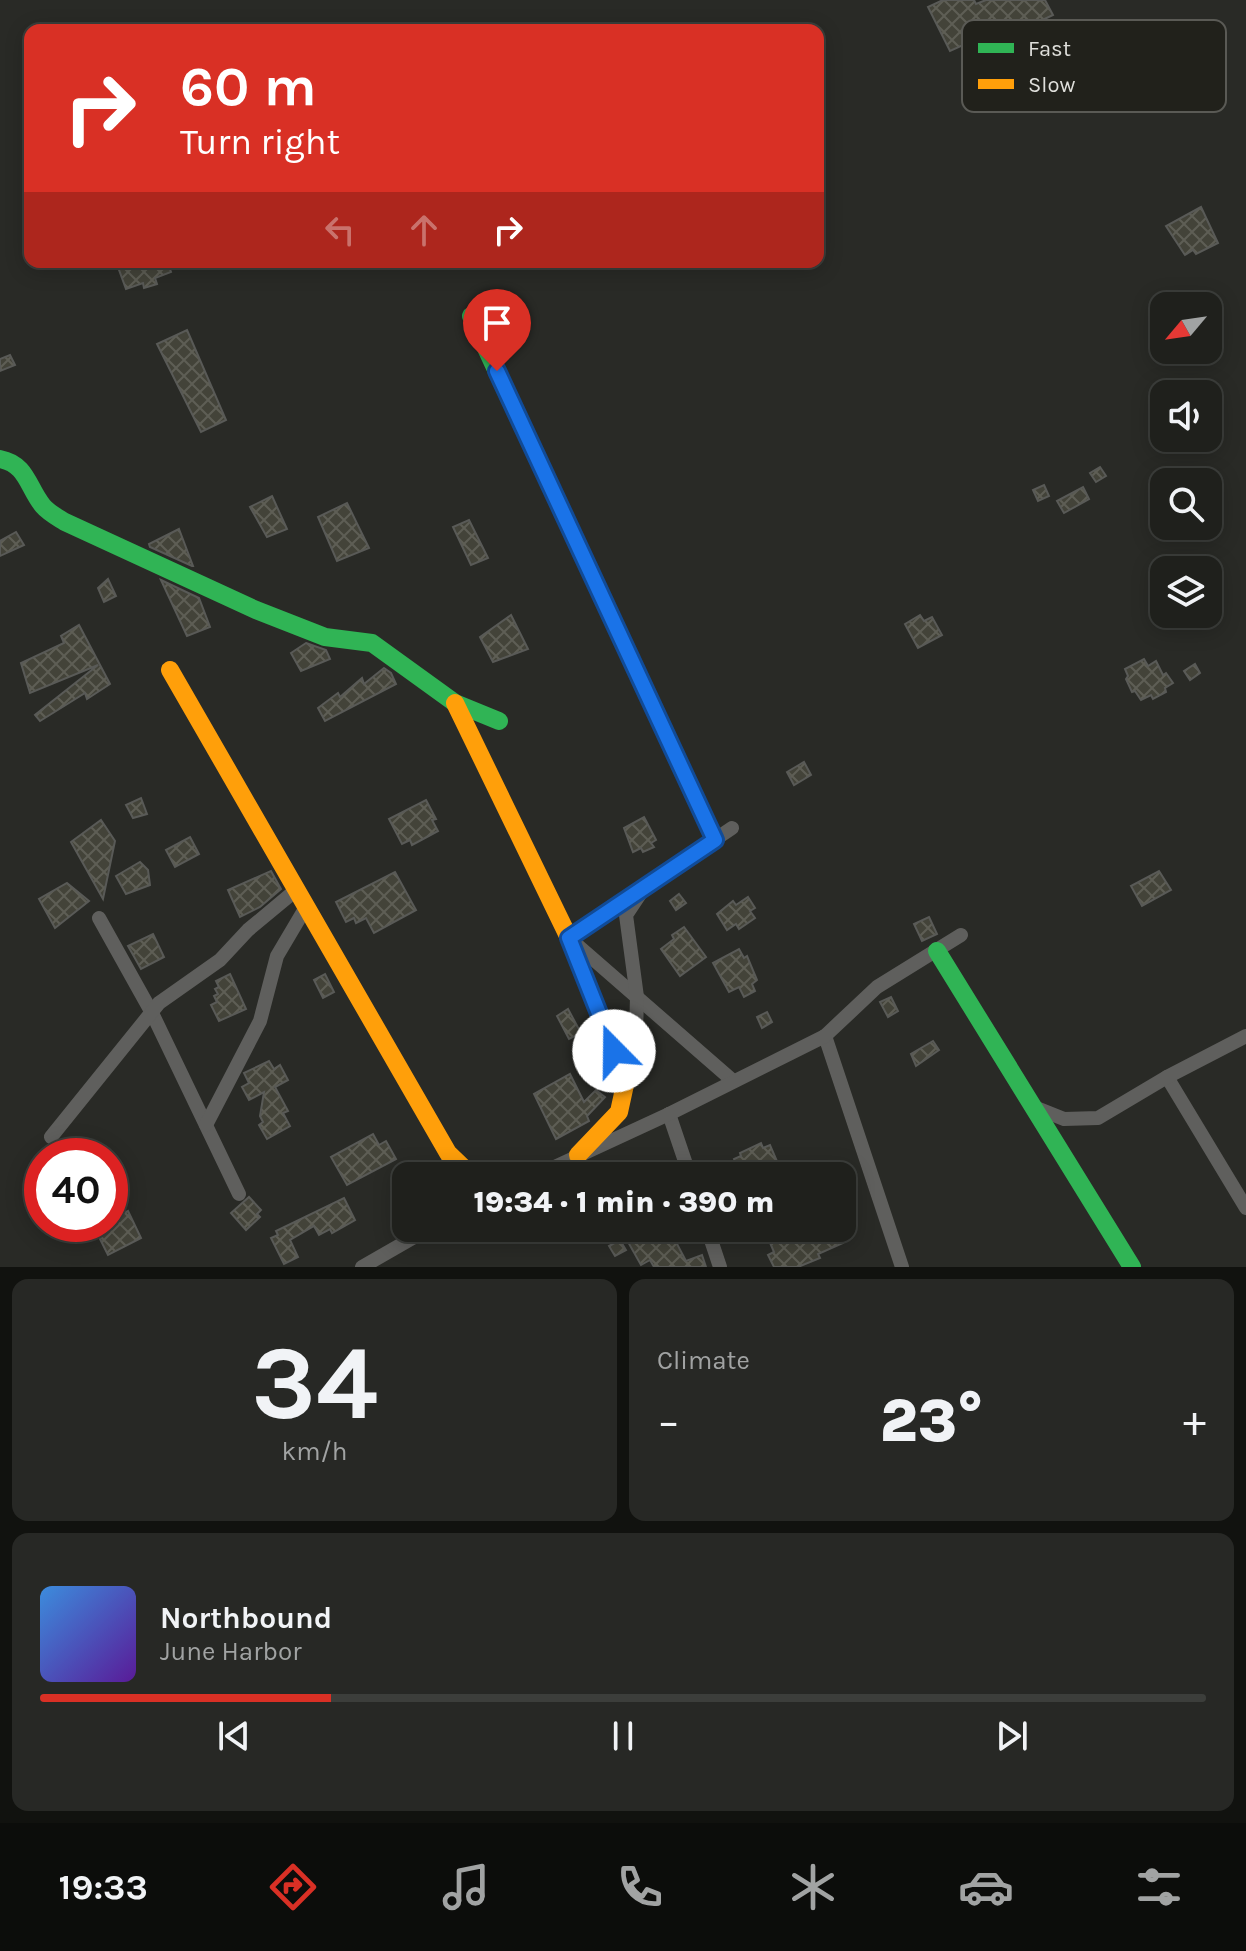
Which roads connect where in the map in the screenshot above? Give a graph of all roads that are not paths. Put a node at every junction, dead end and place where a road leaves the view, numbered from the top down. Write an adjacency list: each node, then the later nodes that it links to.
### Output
1 (471, 316): 7 (street)
2 (0, 459): 4 (street)
3 (170, 670): 9 (street)
4 (455, 703): 5 (street); 13 (street)
5 (499, 721)
6 (732, 828): 7 (street)
7 (715, 840): 8 (street)
8 (644, 887): 13 (street); 15 (street)
9 (296, 890): 10 (street); 16 (street)
10 (306, 907): 24 (street); 26 (street)
11 (99, 918): 16 (street)
12 (961, 935): 14 (street)
13 (569, 938): 15 (street); 20 (street)
14 (937, 951): 17 (street); 22 (street)
15 (637, 997): 20 (street); 21 (street)
16 (152, 1013): 24 (street); 25 (street)
17 (825, 1036): 21 (street); 39 (street)
18 (1246, 1036): 19 (street)
19 (1167, 1077): 22 (street); 33 (street)
20 (626, 1080): 27 (street)
21 (732, 1080): 23 (street)
22 (1034, 1107): 36 (street)
23 (669, 1114): 27 (street); 31 (street)
24 (206, 1125): 32 (street)
25 (51, 1137)
26 (448, 1153): 28 (street); 29 (street)
27 (578, 1155): 30 (street)
28 (448, 1162)
29 (457, 1162)
30 (564, 1162)
31 (685, 1162)
32 (239, 1194)
33 (1246, 1208)
34 (402, 1242): 37 (street)
35 (712, 1242): 38 (street)
36 (1123, 1259): 40 (street)
37 (362, 1267)
38 (720, 1267)
39 (902, 1267)
40 (1132, 1267)

